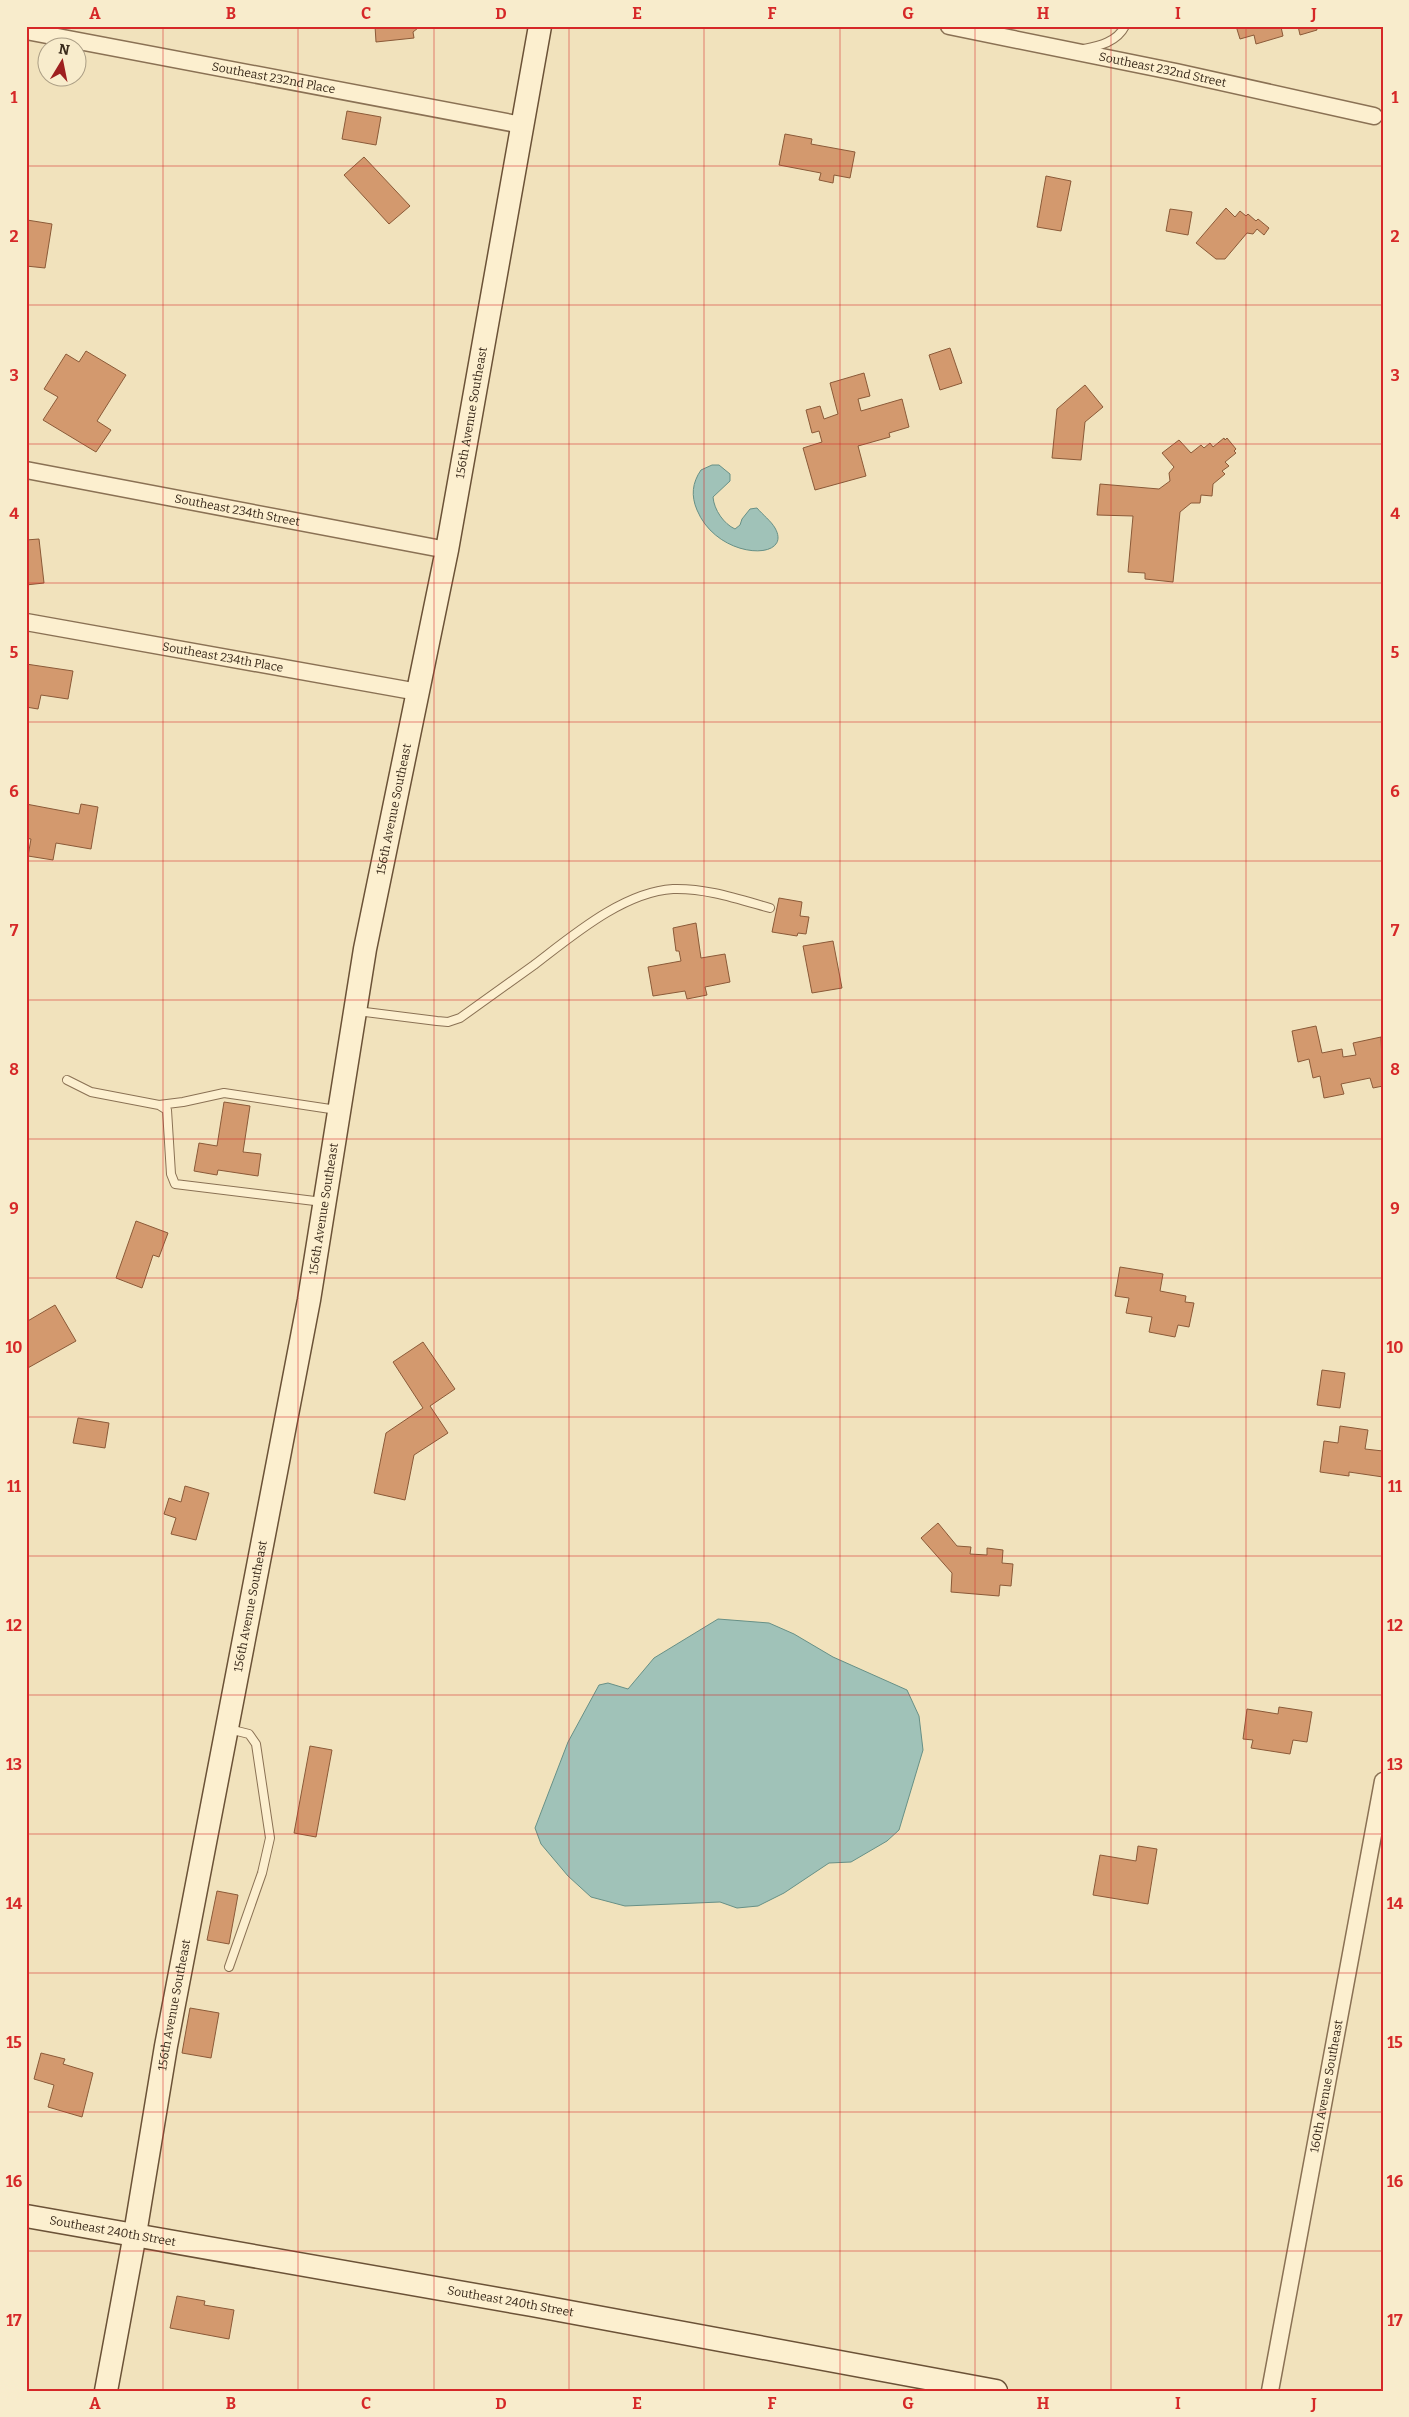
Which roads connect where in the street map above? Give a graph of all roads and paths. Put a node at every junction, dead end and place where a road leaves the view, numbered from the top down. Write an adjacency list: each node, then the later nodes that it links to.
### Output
1 (540, 26): 7 (street, 156th Avenue Southeast)
2 (949, 26): 5 (street, Southeast 232nd Street)
3 (1125, 26): 5 (lane)
4 (26, 31): 7 (street, Southeast 232nd Place)
5 (1074, 52): 6 (street, Southeast 232nd Street)
6 (1374, 116)
7 (522, 125): 9 (street, 156th Avenue Southeast)
8 (26, 470): 9 (street, Southeast 234th Street)
9 (447, 550): 11 (street, 156th Avenue Southeast)
10 (26, 622): 11 (street, Southeast 234th Place)
11 (418, 692): 13 (street, 156th Avenue Southeast)
12 (770, 908): 13 (lane)
13 (356, 1010): 16 (street, 156th Avenue Southeast)
14 (67, 1080): 15 (lane)
15 (159, 1105): 16 (lane); 17 (lane)
16 (340, 1111): 17 (street, 156th Avenue Southeast)
17 (325, 1202): 18 (street, 156th Avenue Southeast)
18 (228, 1729): 20 (lane); 22 (street, 156th Avenue Southeast)
19 (1383, 1781): 25 (street, 160th Avenue Southeast)
20 (229, 1967)
21 (26, 2216): 22 (street, Southeast 240th Street)
22 (135, 2234): 23 (street, 156th Avenue Southeast); 24 (street, Southeast 240th Street)
23 (106, 2391)
24 (996, 2391)
25 (1270, 2391)

